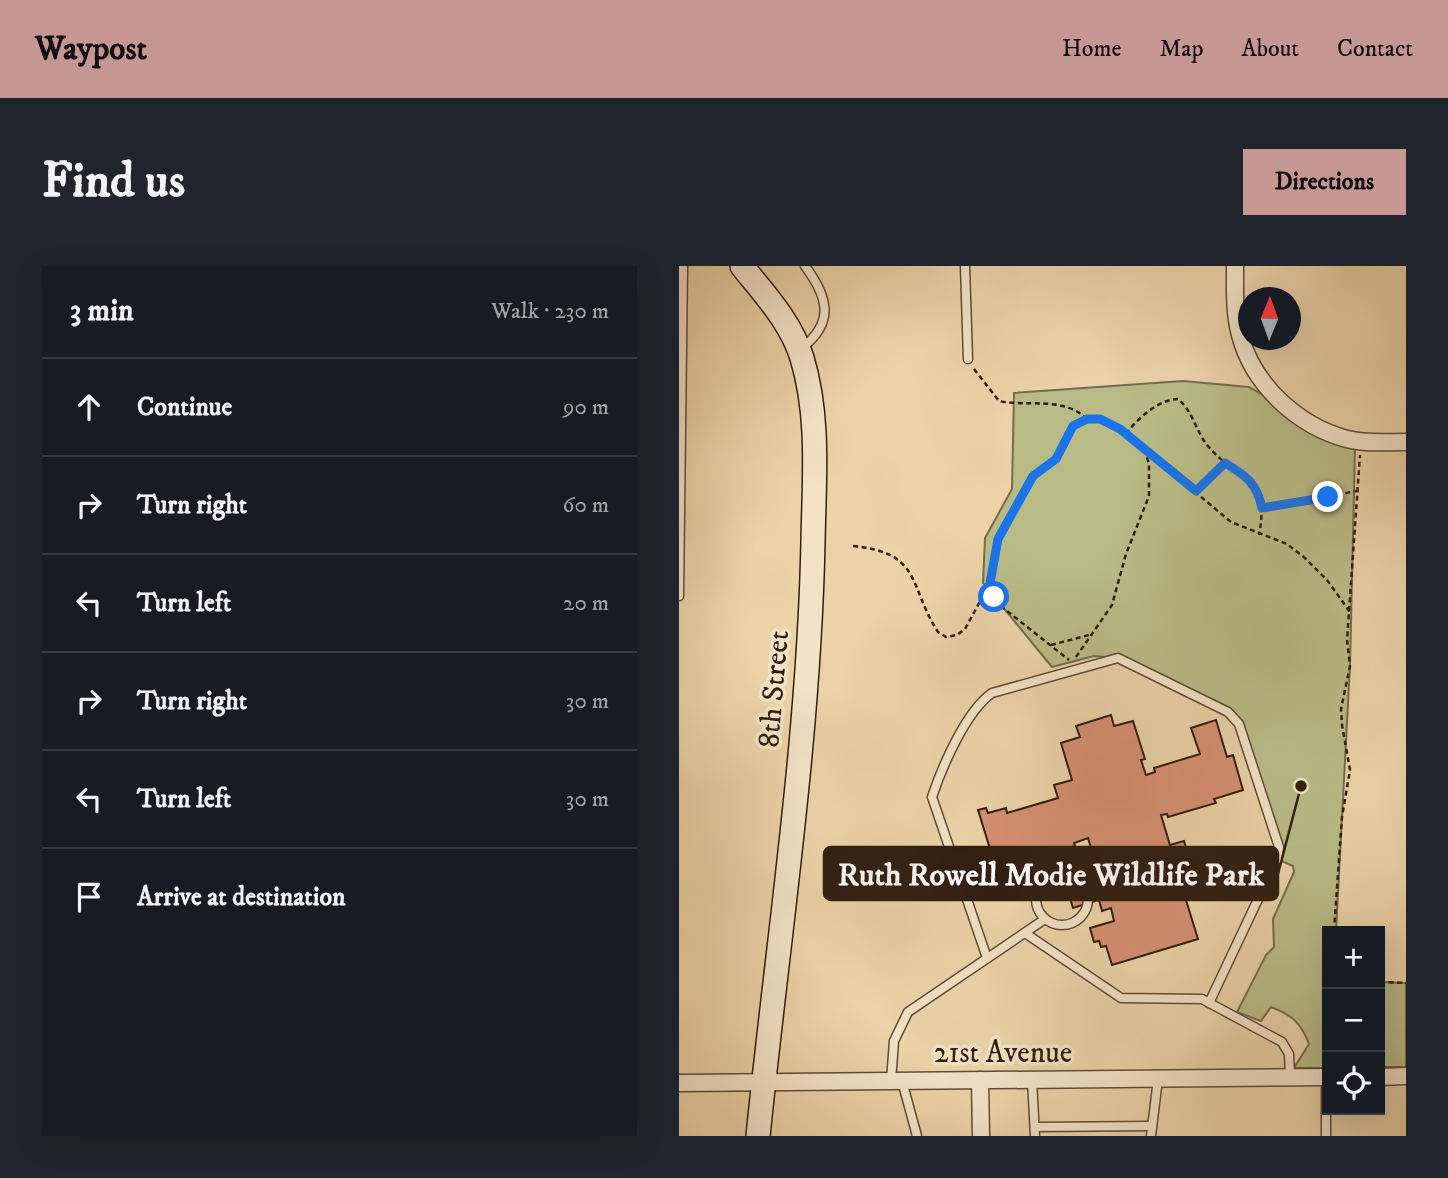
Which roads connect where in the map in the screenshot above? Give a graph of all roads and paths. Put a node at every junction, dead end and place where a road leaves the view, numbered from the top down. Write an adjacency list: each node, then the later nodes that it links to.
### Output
1 (683, 266): 20 (lane)
2 (742, 266): 6 (main road, 8th Street)
3 (805, 266): 6 (lane)
4 (965, 266): 7 (lane)
5 (1235, 266): 10 (street)
6 (800, 349): 39 (main road, 8th Street)
7 (968, 359): 8 (path)
8 (1087, 419): 9 (path); 19 (path)
9 (1126, 434): 12 (path); 13 (path)
10 (1361, 441): 11 (street); 15 (path)
11 (1406, 442)
12 (1144, 450): 14 (path); 22 (path)
13 (1225, 463): 14 (path); 16 (path)
14 (1196, 491): 17 (path)
15 (1359, 491): 16 (path); 21 (path)
16 (1262, 508): 17 (path)
17 (1259, 535): 21 (path)
18 (853, 546): 19 (path)
19 (990, 583): 23 (path)
20 (679, 596)
21 (1350, 612): 25 (path)
22 (1091, 634): 23 (path); 23 (path)
23 (1051, 645)
24 (1045, 919): 24 (lane); 26 (lane)
25 (1334, 926)
26 (1025, 933): 27 (lane); 30 (lane)
27 (987, 958): 30 (lane); 38 (lane)
28 (1385, 982): 29 (path)
29 (1406, 983)
30 (1209, 1003): 32 (lane)
31 (1406, 1076): 34 (street)
32 (1290, 1077): 33 (street, 21st Avenue); 36 (street, 21st Avenue)
33 (1322, 1077)
34 (1385, 1077)
35 (1032, 1079): 36 (street, 21st Avenue); 37 (street, 21st Avenue); 43 (lane)
36 (1158, 1079): 42 (lane)
37 (980, 1080): 38 (street, 21st Avenue); 46 (street)
38 (897, 1081): 39 (street, 21st Avenue); 45 (lane)
39 (764, 1082): 40 (street, 21st Avenue); 44 (main road, 8th Street)
40 (679, 1083)
41 (1326, 1115): 47 (lane)
42 (1151, 1131): 43 (lane)
43 (1035, 1132)
44 (758, 1136)
45 (917, 1136)
46 (981, 1136)
47 (1326, 1136)

